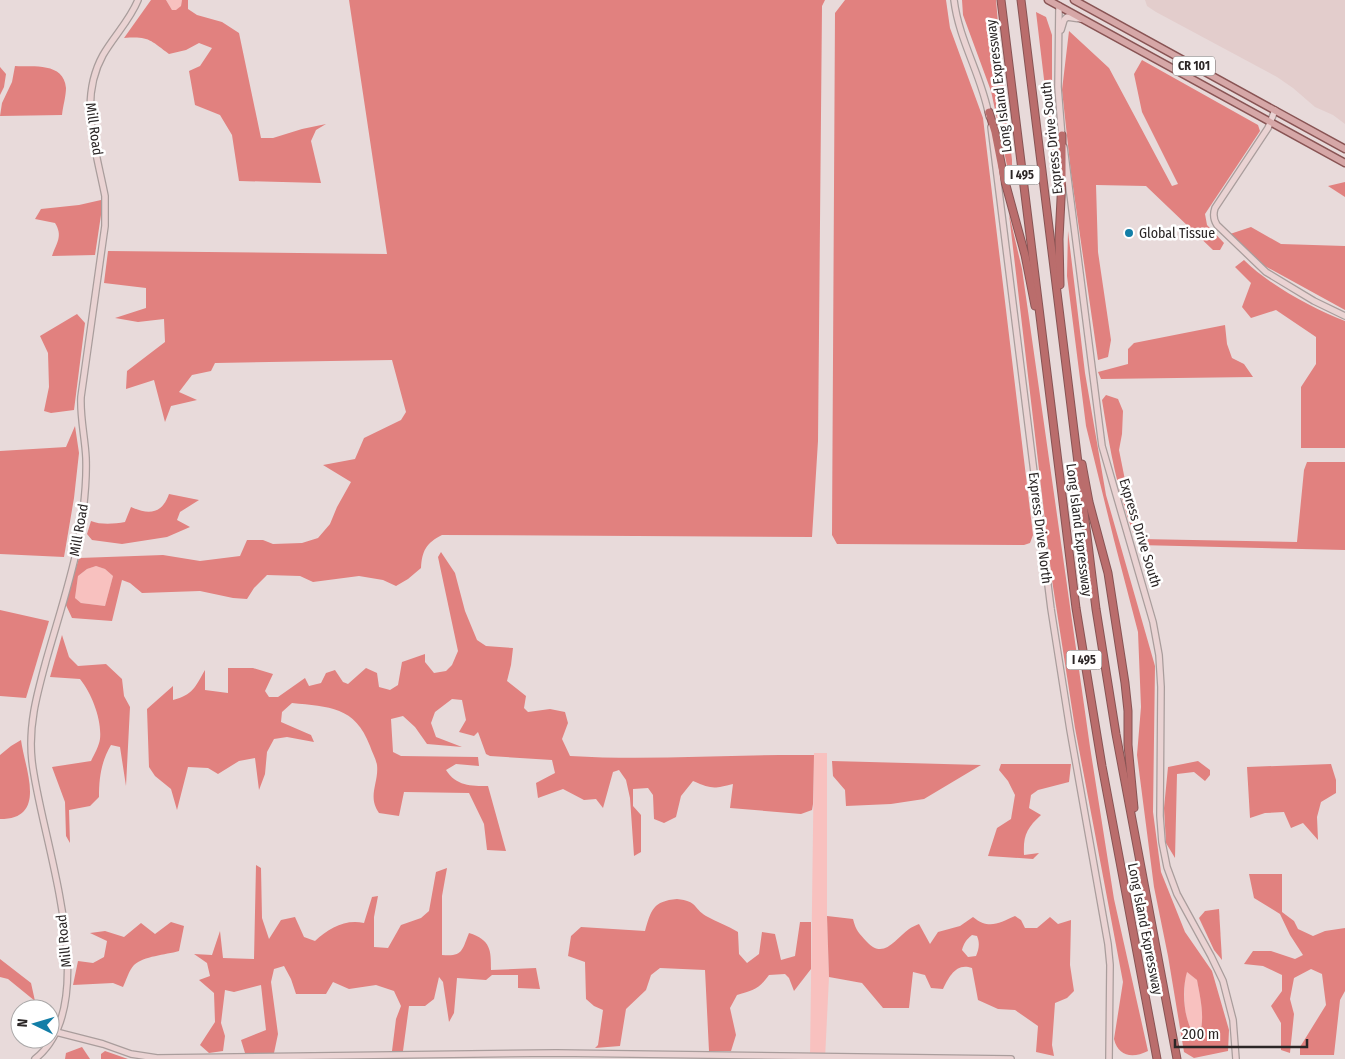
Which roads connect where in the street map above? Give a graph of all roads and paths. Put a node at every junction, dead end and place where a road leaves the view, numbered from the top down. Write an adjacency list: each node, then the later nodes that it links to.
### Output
1 (138, 0): 21 (main road, Mill Road)
2 (954, 0): 11 (main road, Express Drive North)
3 (1001, 0): 18 (highway, Long Island Expressway / I 495)
4 (1021, 0): 16 (highway, Long Island Expressway / I 495)
5 (1048, 0): 7 (main road, CR 101)
6 (1074, 0): 10 (main road, CR 101)
7 (1060, 3): 8 (main road, CR 101); 9 (main road, Express Drive South)
8 (1083, 19): 9 (main road); 12 (main road, CR 101)
9 (1058, 41): 13 (main road, Express Drive South)
10 (1275, 110): 12 (main road); 14 (main road, CR 101)
11 (988, 112): 18 (highway); 26 (main road, Express Drive North)
12 (1270, 122): 15 (main road, CR 101); 17 (main road)
13 (1062, 135): 16 (highway); 29 (main road, Express Drive South)
14 (1345, 149)
15 (1345, 164)
16 (1060, 316): 19 (highway, Long Island Expressway / I 495)
17 (1345, 316)
18 (1043, 340): 27 (highway, Long Island Expressway / I 495)
19 (1072, 418): 20 (highway, Long Island Expressway / I 495); 20 (highway)
20 (1135, 836): 28 (highway, Long Island Expressway / I 495)
21 (60, 1017)
22 (60, 1033): 25 (main road)
23 (46, 1049): 24 (main road, Mill Road)
24 (35, 1059)
25 (1011, 1059)
26 (1109, 1059)
27 (1157, 1059)
28 (1176, 1059)
29 (1236, 1059)

